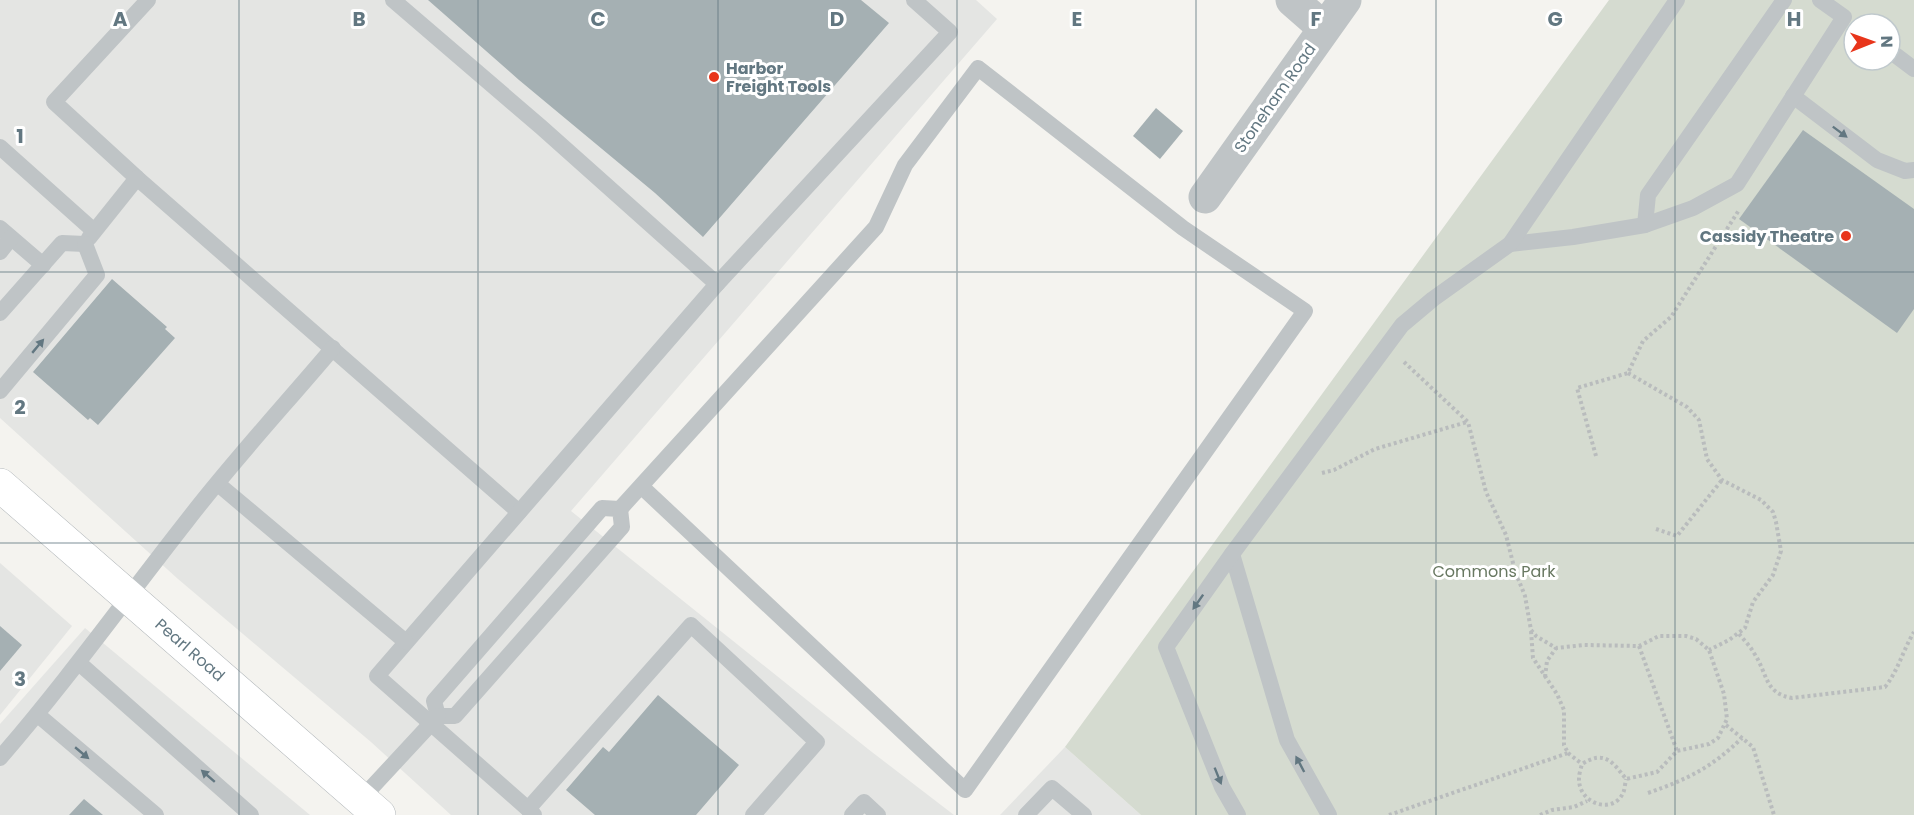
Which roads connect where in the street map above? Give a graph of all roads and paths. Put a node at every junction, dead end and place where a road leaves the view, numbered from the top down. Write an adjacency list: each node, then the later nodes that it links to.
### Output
1 (148, 0): 15 (lane)
2 (393, 0): 24 (lane)
3 (914, 0): 24 (lane)
4 (1292, 0): 10 (street)
5 (1345, 0): 10 (street, Stoneham Road)
6 (1677, 0): 21 (lane)
7 (1784, 0): 18 (lane)
8 (1820, 0): 9 (lane)
9 (1842, 16)
10 (1324, 28): 16 (street, Stoneham Road)
11 (1842, 30): 12 (lane)
12 (1793, 96): 14 (lane, one-way to 14); 18 (lane)
13 (0, 147): 20 (lane)
14 (1914, 170)
15 (137, 178): 20 (lane); 26 (lane)
16 (1205, 197)
17 (1741, 207): 28 (path)
18 (1645, 225): 21 (lane)
19 (6, 233): 22 (lane); 23 (lane)
20 (90, 237): 23 (lane); 29 (lane, one-way to 20)
21 (1510, 244): 40 (lane)
22 (0, 252)
23 (43, 265): 25 (lane)
24 (717, 284): 38 (lane)
25 (0, 313)
26 (333, 348): 34 (lane); 38 (lane)
27 (1399, 357): 30 (path)
28 (1628, 373): 31 (path); 33 (path)
29 (0, 391)
30 (1468, 422): 32 (path); 42 (path)
31 (1596, 456)
32 (1318, 474)
33 (1722, 480): 39 (path); 44 (path)
34 (218, 484): 41 (lane); 45 (lane)
35 (0, 485): 41 (main road, Pearl Road)
36 (642, 487): 36 (lane); 37 (lane)
37 (620, 509): 52 (lane); 52 (lane)
38 (519, 512): 45 (lane)
39 (1656, 529)
40 (1232, 554): 71 (lane, one-way to 71); 72 (lane, one-way to 40)
41 (130, 597): 49 (lane); 62 (main road, Pearl Road)
42 (1531, 630): 47 (path); 50 (path)
43 (1914, 633): 44 (path)
44 (1739, 634): 48 (path)
45 (406, 642): 52 (lane)
46 (1639, 646): 47 (path); 48 (path); 55 (path)
47 (1556, 648): 50 (path)
48 (1709, 650): 53 (path)
49 (79, 663): 51 (lane); 65 (lane, one-way to 49)
50 (1545, 677): 56 (path)
51 (38, 715): 57 (lane); 64 (lane, one-way to 64)
52 (434, 720): 62 (lane); 63 (lane)
53 (1726, 725): 54 (path); 55 (path)
54 (1742, 738): 60 (path); 75 (path)
55 (1677, 752): 59 (path)
56 (1568, 753): 58 (path); 73 (path)
57 (0, 758)
58 (1582, 764): 59 (path); 61 (path)
59 (1626, 779): 61 (path)
60 (1648, 793)
61 (1587, 801): 74 (path)
62 (370, 807)
63 (531, 812): 66 (lane)
64 (156, 815)
65 (251, 815)
66 (753, 815)
67 (852, 815): 68 (lane)
68 (878, 815)
69 (1026, 815): 70 (lane)
70 (1084, 815)
71 (1238, 815)
72 (1329, 815)
73 (1389, 815)
74 (1540, 815)
75 (1774, 815)

